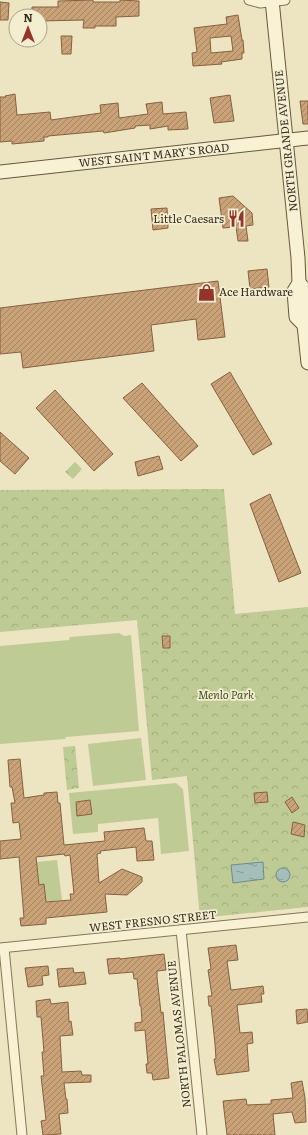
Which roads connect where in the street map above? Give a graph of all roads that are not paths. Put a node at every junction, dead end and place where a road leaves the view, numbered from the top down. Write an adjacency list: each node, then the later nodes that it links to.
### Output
1 (249, 0): 2 (street)
2 (276, 0): 4 (main road, NORTH GRANDE AVENUE)
3 (308, 138): 4 (main road, WEST SAINT MARY'S ROAD)
4 (286, 141): 5 (main road, WEST SAINT MARY'S ROAD); 6 (main road, NORTH GRANDE AVENUE)
5 (0, 172)
6 (307, 318): 7 (main road, NORTH GRANDE AVENUE)
7 (308, 362)
8 (308, 917): 9 (street, WEST FRESNO STREET)
9 (181, 930): 10 (street, WEST FRESNO STREET); 12 (street, NORTH PALOMAS AVENUE)
10 (2, 948): 11 (street)
11 (22, 1135)
12 (202, 1135)

